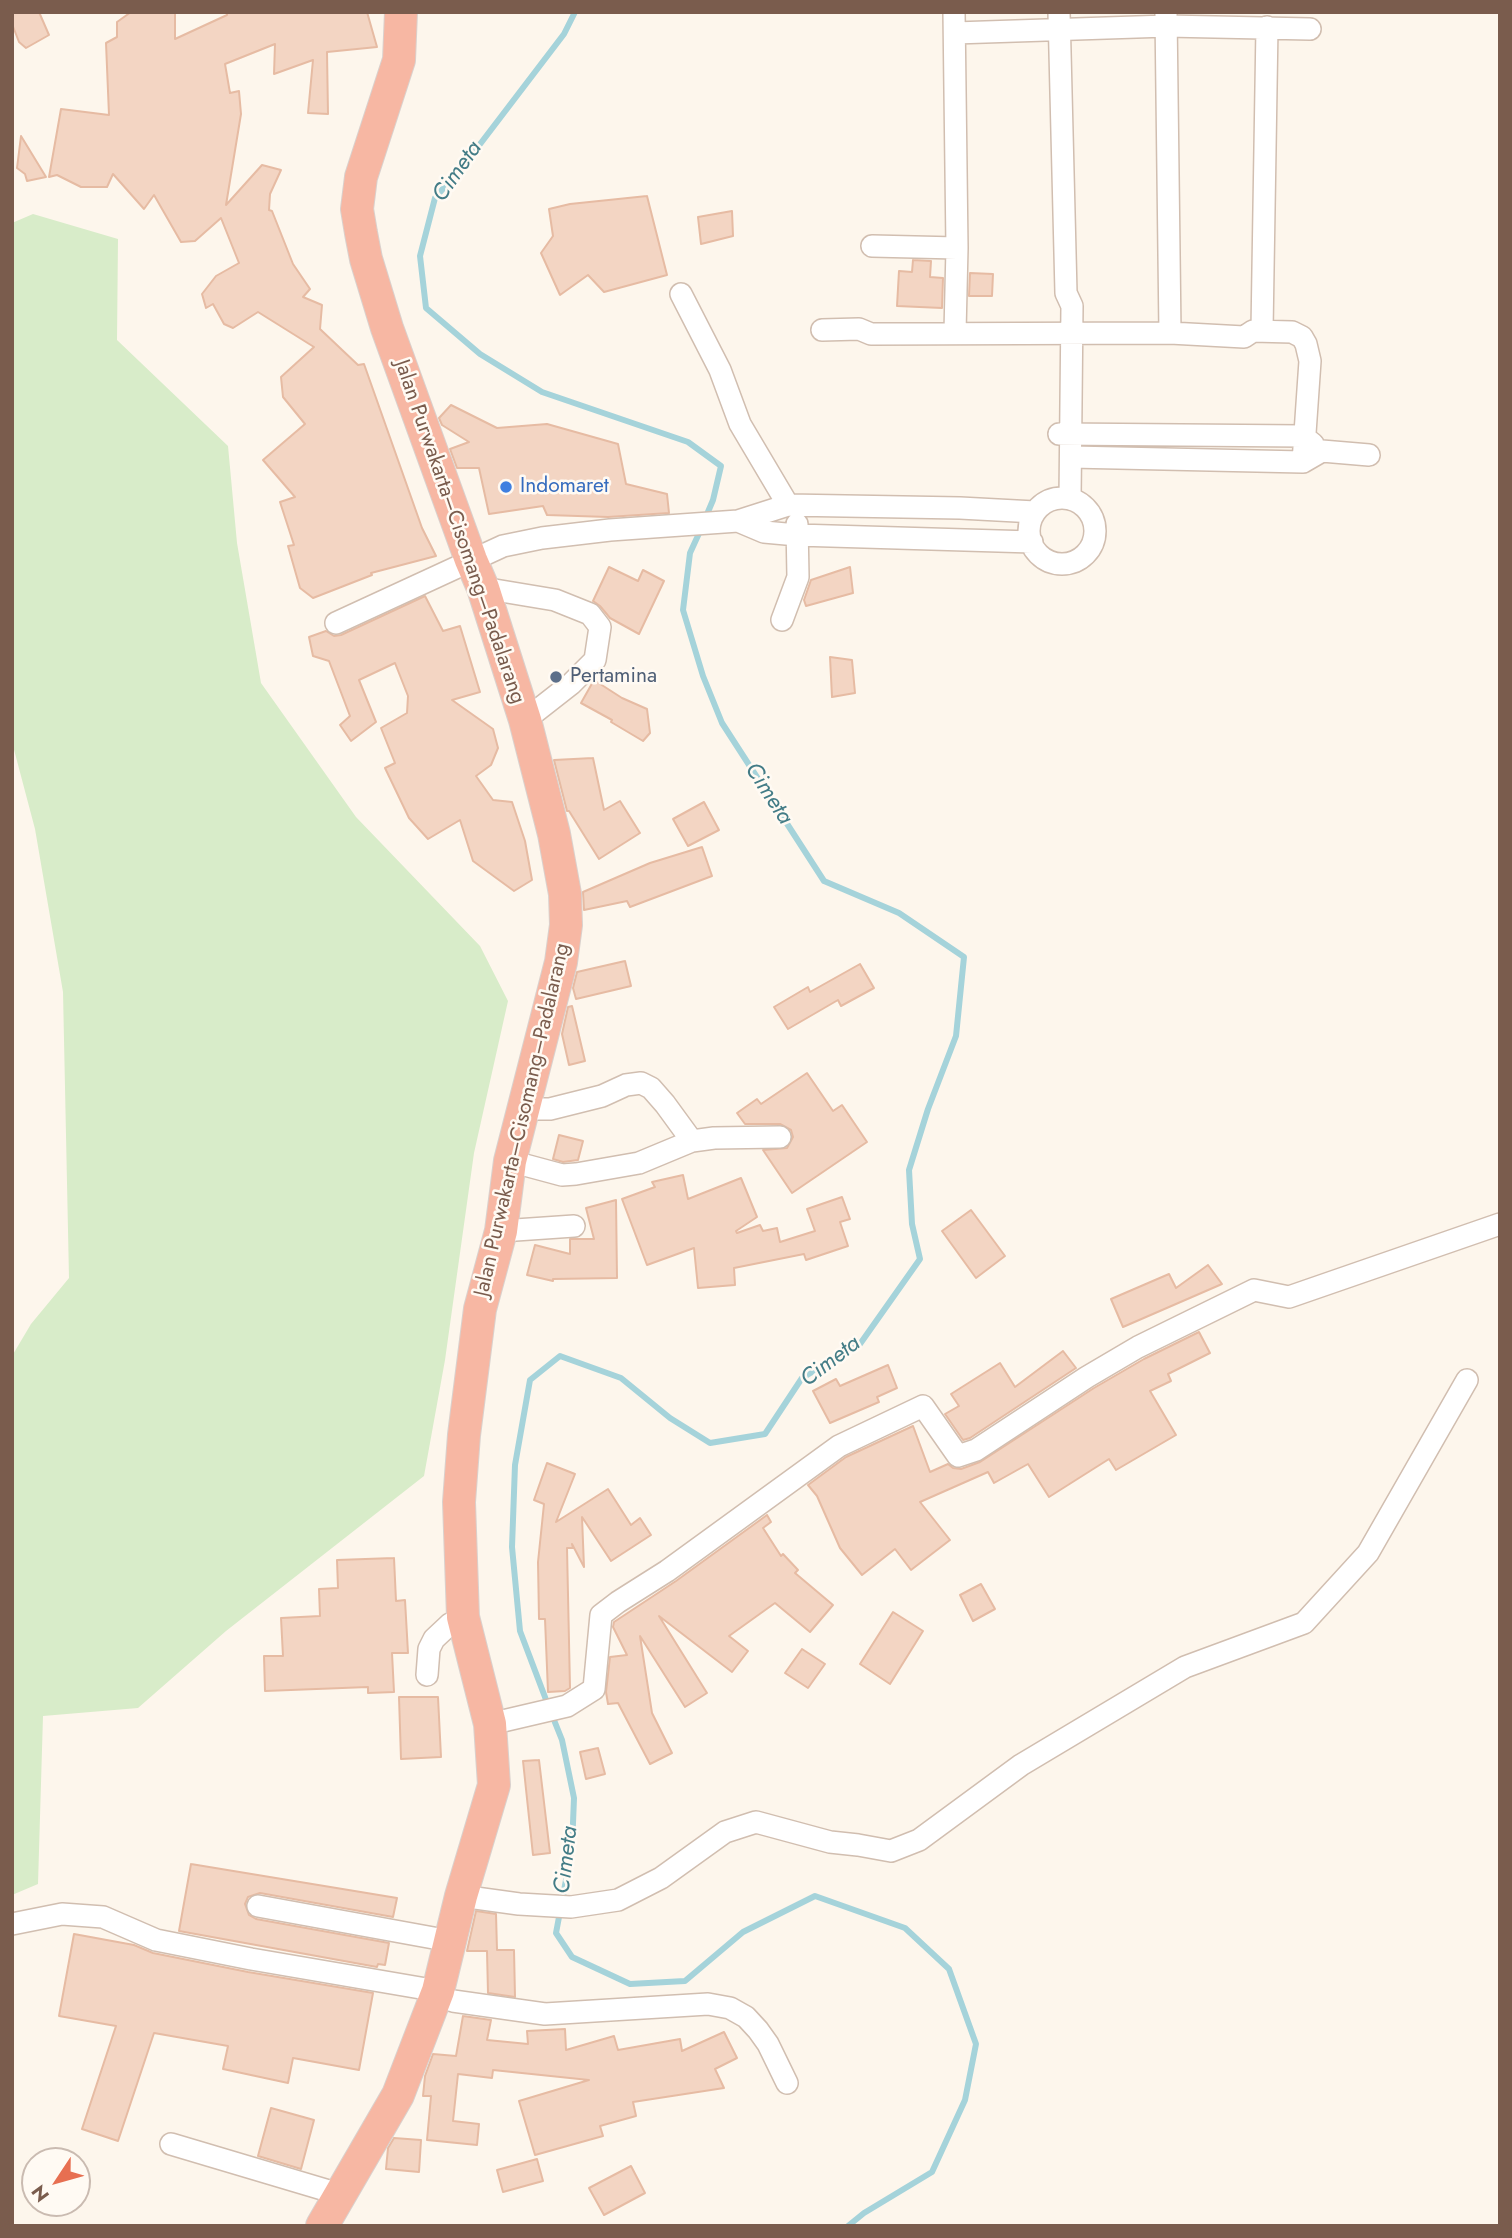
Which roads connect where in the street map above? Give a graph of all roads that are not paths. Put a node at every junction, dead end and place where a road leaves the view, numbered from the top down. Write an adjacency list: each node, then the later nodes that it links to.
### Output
1 (401, 12): 27 (highway, Jalan Purwakarta–Cisomang–Padalarang)
2 (1166, 19): 3 (street); 5 (street); 12 (street)
3 (1060, 21): 4 (street); 11 (street)
4 (954, 23): 8 (street)
5 (1267, 27): 6 (street); 14 (street)
6 (1310, 29)
7 (872, 246): 8 (street)
8 (957, 248): 10 (street)
9 (681, 295): 22 (street)
10 (955, 326): 11 (street); 13 (street)
11 (1066, 327): 12 (street); 15 (street)
12 (1170, 327): 14 (street)
13 (822, 330)
14 (1258, 331): 16 (street)
15 (1065, 434): 16 (street); 19 (street); 21 (street)
16 (1303, 436): 17 (street); 20 (street)
17 (1322, 452): 18 (street); 20 (street)
18 (1369, 455)
19 (1071, 457): 20 (street); 21 (street)
20 (1303, 462)
21 (1065, 498): 23 (street); 26 (street)
22 (792, 505): 23 (street); 24 (street); 25 (street)
23 (1035, 512): 26 (street)
24 (727, 522): 25 (street); 27 (street)
25 (797, 536): 26 (street); 28 (street)
26 (1031, 542)
27 (477, 574): 29 (street); 30 (highway, Jalan Purwakarta–Cisomang–Padalarang); 30 (street)
28 (782, 620)
29 (336, 623)
30 (525, 720): 31 (highway, Jalan Purwakarta–Cisomang–Padalarang)
31 (523, 1109): 33 (street); 34 (highway, Jalan Purwakarta–Cisomang–Padalarang)
32 (780, 1137): 33 (street)
33 (692, 1141): 34 (street)
34 (510, 1161): 37 (highway, Jalan Purwakarta–Cisomang–Padalarang)
35 (1500, 1224): 41 (street)
36 (574, 1226): 37 (street)
37 (501, 1231): 39 (highway, Jalan Purwakarta–Cisomang–Padalarang)
38 (1467, 1380): 42 (street)
39 (463, 1617): 40 (street); 41 (highway, Jalan Purwakarta–Cisomang–Padalarang)
40 (427, 1675)
41 (490, 1724): 42 (highway, Jalan Purwakarta–Cisomang–Padalarang)
42 (461, 1896): 45 (highway, Jalan Purwakarta–Cisomang–Padalarang)
43 (258, 1906): 45 (street)
44 (12, 1924): 46 (street)
45 (450, 1941): 46 (highway, Jalan Purwakarta–Cisomang–Padalarang)
46 (436, 1994): 47 (street); 49 (highway, Jalan Purwakarta–Cisomang–Padalarang)
47 (787, 2083)
48 (171, 2144): 49 (street)
49 (339, 2194): 50 (highway, Jalan Purwakarta–Cisomang–Padalarang)
50 (322, 2226)

